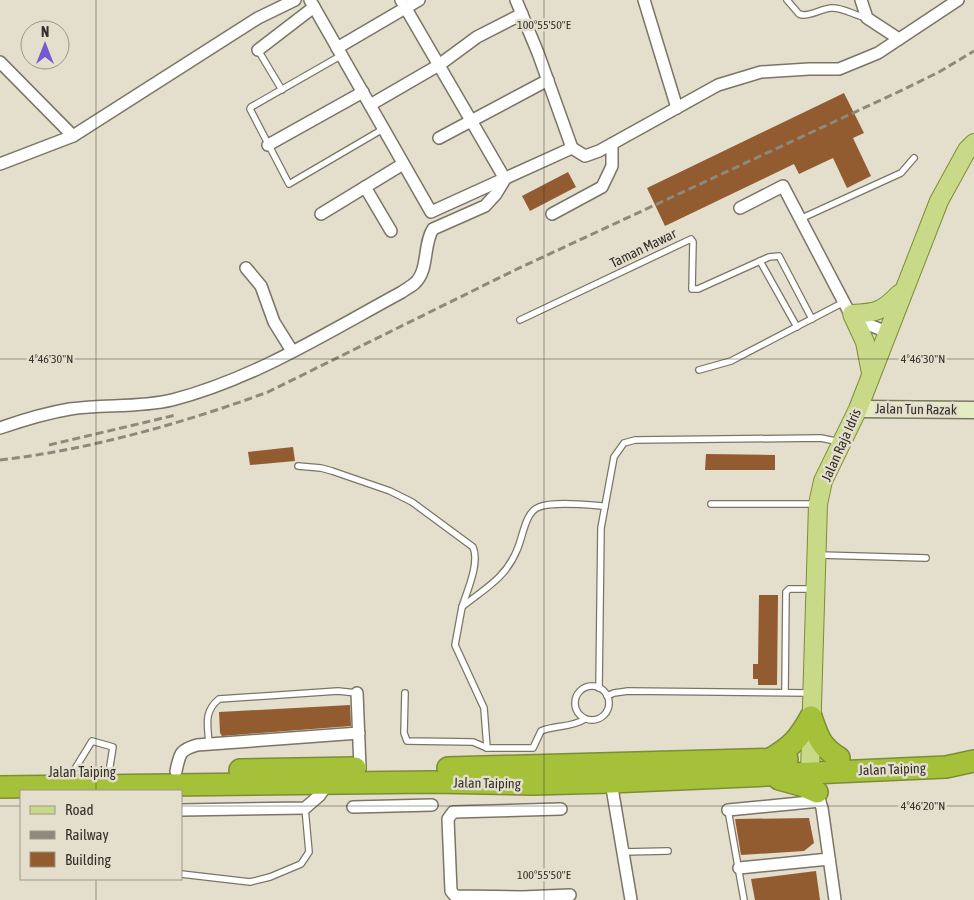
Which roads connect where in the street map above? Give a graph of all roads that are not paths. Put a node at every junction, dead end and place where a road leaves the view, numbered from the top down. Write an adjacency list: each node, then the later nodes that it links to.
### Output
1 (295, 0): 24 (street)
2 (420, 0): 9 (street)
3 (516, 0): 10 (street)
4 (644, 0): 21 (street)
5 (787, 0): 11 (lane)
6 (861, 0): 11 (street)
7 (958, 0): 12 (street)
8 (312, 4): 13 (street); 14 (street)
9 (403, 4): 14 (street); 16 (street)
10 (522, 14): 16 (street); 17 (street)
11 (867, 18): 12 (street)
12 (899, 39): 21 (street)
13 (258, 50): 18 (lane)
14 (339, 51): 18 (lane); 19 (street)
15 (1, 64): 24 (street)
16 (439, 65): 20 (street); 22 (street)
17 (548, 80): 22 (street); 29 (street)
18 (282, 90): 28 (lane)
19 (362, 92): 20 (street); 28 (street)
20 (370, 106): 23 (street)
21 (677, 108): 27 (street)
22 (472, 121): 25 (street); 33 (street)
23 (383, 129): 28 (lane); 32 (street)
24 (72, 136): 31 (street)
25 (439, 138)
26 (974, 143): 44 (main road, Jalan Raja Idris)
27 (612, 144): 29 (street); 38 (street)
28 (268, 145)
29 (572, 148): 33 (street)
30 (914, 158): 39 (lane)
31 (0, 164)
32 (403, 164): 34 (street); 36 (street)
33 (504, 179): 36 (street); 40 (street)
34 (365, 187): 37 (street); 41 (street)
35 (740, 208): 39 (street)
36 (431, 212): 40 (lane)
37 (321, 214)
38 (552, 214)
39 (800, 219): 45 (street)
40 (433, 230): 50 (street)
41 (391, 231)
42 (760, 261): 46 (lane, Taman Mawar); 47 (lane, Taman Mawar); 48 (lane)
43 (246, 268): 50 (street)
44 (904, 289): 45 (main road); 49 (main road, Jalan Raja Idris)
45 (848, 308): 46 (lane); 49 (street); 52 (main road)
46 (812, 319): 48 (lane)
47 (520, 320)
48 (797, 327): 51 (lane)
49 (887, 332): 52 (main road, Jalan Raja Idris)
50 (292, 351): 55 (street)
51 (699, 370)
52 (871, 374): 53 (main road, Jalan Raja Idris)
53 (858, 409): 54 (street, Jalan Tun Razak); 56 (main road, Jalan Raja Idris)
54 (974, 410)
55 (0, 428)
56 (842, 442): 59 (main road, Jalan Raja Idris); 60 (lane)
57 (298, 466): 64 (lane)
58 (711, 504): 59 (lane)
59 (818, 504): 61 (main road, Jalan Raja Idris)
60 (605, 506): 64 (lane); 65 (lane)
61 (816, 555): 62 (lane); 63 (main road, Jalan Raja Idris)
62 (926, 558)
63 (815, 589): 66 (lane); 68 (main road, Jalan Raja Idris)
64 (462, 608): 76 (lane)
65 (599, 688): 70 (lane); 72 (lane)
66 (785, 692): 68 (lane); 70 (lane)
67 (357, 693): 73 (street); 74 (lane)
68 (812, 693): 71 (main road, Jalan Raja Idris)
69 (405, 694): 76 (lane)
70 (607, 696): 72 (lane)
71 (811, 717): 77 (highway); 79 (highway); 84 (main road, Jalan Raja Idris)
72 (585, 719): 76 (lane)
73 (359, 733): 74 (street); 80 (street)
74 (209, 744): 81 (street)
75 (974, 757): 77 (highway, Jalan Taiping)
76 (488, 758): 79 (highway, Jalan Taiping); 80 (highway, Jalan Taiping); 90 (highway)
77 (839, 758): 84 (highway, Jalan Taiping)
78 (974, 761): 84 (highway, Jalan Taiping)
79 (766, 767): 84 (highway, Jalan Taiping); 84 (highway); 85 (highway, Jalan Taiping)
80 (360, 768): 81 (highway, Jalan Taiping)
81 (176, 771): 86 (highway, Jalan Taiping)
82 (0, 772): 83 (highway, Jalan Taiping)
83 (72, 772): 86 (highway, Jalan Taiping); 86 (lane)
84 (814, 781): 96 (street); 99 (street)
85 (610, 782): 90 (highway, Jalan Taiping); 98 (street)
86 (102, 783): 87 (highway, Jalan Taiping); 88 (highway, Jalan Taiping)
87 (328, 783): 89 (highway, Jalan Taiping); 93 (street)
88 (0, 786)
89 (409, 794): 90 (highway, Jalan Taiping); 91 (street); 92 (street)
90 (533, 797): 94 (street); 103 (street)
91 (432, 805)
92 (352, 807)
93 (305, 808): 95 (street); 101 (lane)
94 (561, 809)
95 (182, 810)
96 (728, 810): 100 (lane)
97 (668, 851): 98 (lane)
98 (622, 852): 104 (street)
99 (829, 859): 100 (street); 106 (street)
100 (739, 868): 105 (lane)
101 (182, 874)
102 (570, 897): 103 (street)
103 (523, 899)
104 (631, 900)
105 (744, 900)
106 (835, 900)

